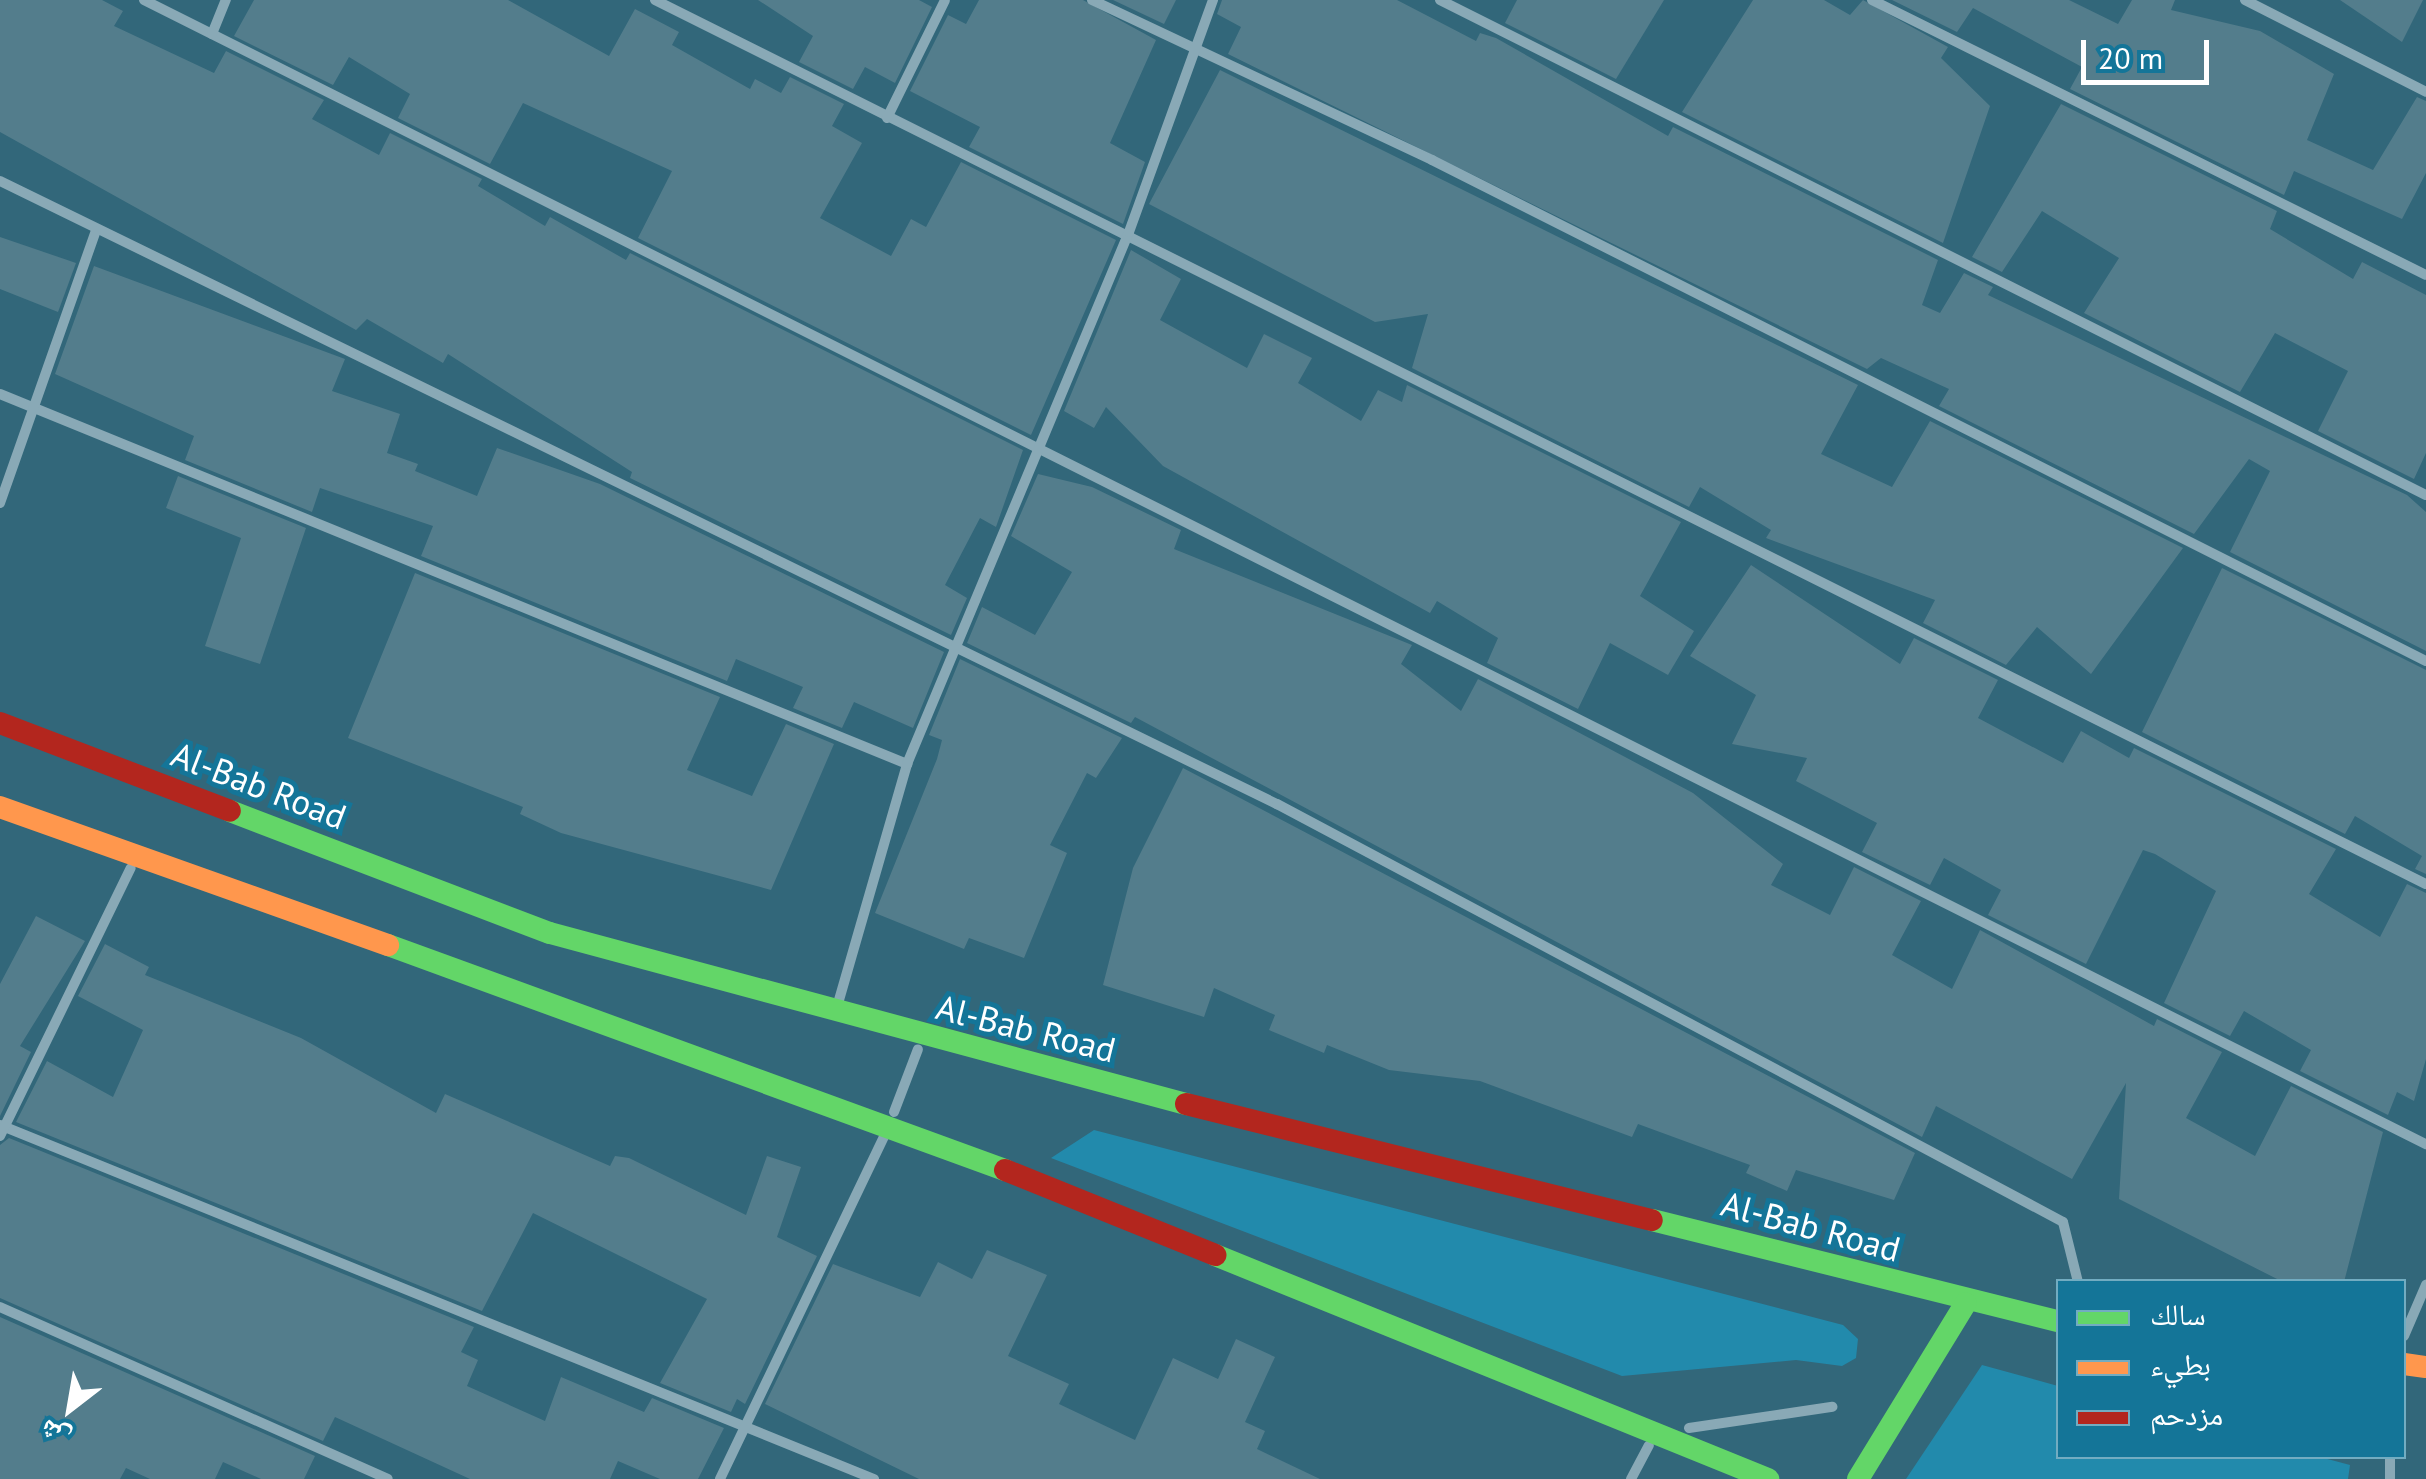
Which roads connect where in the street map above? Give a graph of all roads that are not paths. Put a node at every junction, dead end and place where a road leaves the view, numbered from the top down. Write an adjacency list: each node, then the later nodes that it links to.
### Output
1 (144, 0): 10 (street)
2 (226, 0): 10 (street)
3 (654, 0): 13 (street)
4 (944, 0): 13 (street)
5 (1092, 0): 11 (street)
6 (1213, 0): 11 (street)
7 (1440, 0): 21 (street)
8 (1872, 0): 17 (street)
9 (2246, 0): 12 (street)
10 (212, 34): 20 (street)
11 (1194, 50): 16 (street); 24 (street)
12 (2426, 92)
13 (888, 118): 16 (street)
14 (0, 180): 15 (street)
15 (96, 231): 19 (street); 23 (street)
16 (1129, 232): 20 (street); 29 (street)
17 (2426, 275)
18 (0, 394): 19 (street)
19 (32, 406): 22 (street); 26 (street)
20 (1042, 448): 23 (street); 34 (street)
21 (2426, 495)
22 (0, 503)
23 (958, 646): 26 (street); 35 (street)
24 (2426, 661)
25 (0, 724): 30 (main road, Al-Bab Road)
26 (907, 764): 30 (street)
27 (0, 807): 28 (main road)
28 (136, 858): 32 (main road); 33 (street)
29 (2426, 884)
30 (836, 1010): 31 (main road, Al-Bab Road)
31 (922, 1038): 32 (street); 37 (main road, Al-Bab Road)
32 (890, 1124): 42 (street); 43 (main road)
33 (1, 1129): 42 (street)
34 (2426, 1144)
35 (2077, 1279)
36 (2426, 1284): 40 (street)
37 (1966, 1303): 39 (main road, Al-Bab Road); 49 (main road)
38 (0, 1307): 44 (street)
39 (2056, 1321)
40 (2406, 1331)
41 (1832, 1406): 43 (street)
42 (746, 1425): 45 (street); 46 (street)
43 (1655, 1434): 47 (street); 48 (main road)
44 (388, 1479)
45 (720, 1479)
46 (874, 1479)
47 (1631, 1479)
48 (1768, 1479)
49 (1858, 1479)

